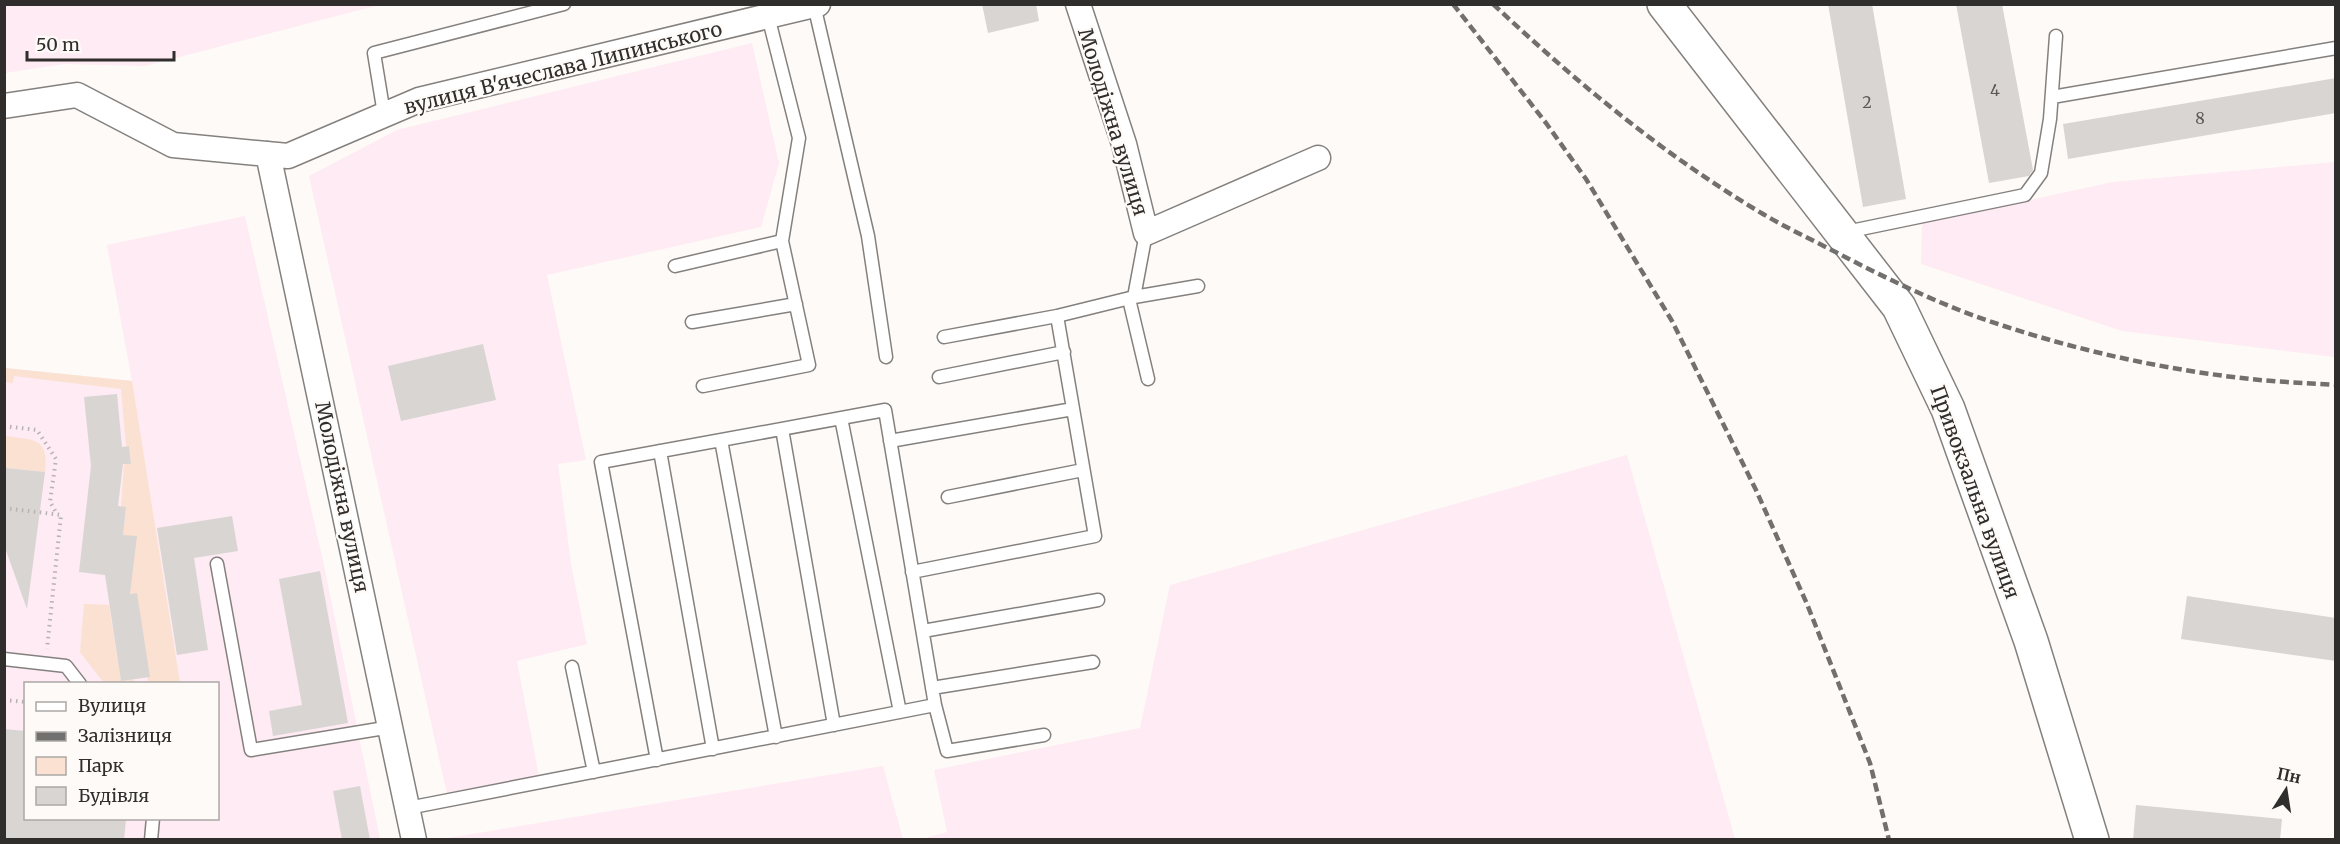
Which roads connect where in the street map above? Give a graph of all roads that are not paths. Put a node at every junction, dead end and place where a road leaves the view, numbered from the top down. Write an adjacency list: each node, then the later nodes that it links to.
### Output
1 (564, 4): 10 (lane)
2 (1078, 4): 13 (street, Молодіжна вулиця)
3 (1664, 4): 14 (main road, Привокзальна вулиця)
4 (816, 5): 5 (street, вулиця В'ячеслава Липинського); 24 (lane)
5 (768, 16): 10 (street, вулиця В'ячеслава Липинського); 15 (lane)
6 (2056, 36): 8 (lane)
7 (2336, 48): 8 (lane)
8 (2052, 98): 14 (lane)
9 (4, 106): 11 (street, вулиця В'ячеслава Липинського)
10 (384, 114): 11 (street, вулиця В'ячеслава Липинського)
11 (268, 154): 48 (street, Молодіжна вулиця)
12 (1318, 159): 13 (street, Молодіжна вулиця)
13 (1146, 233): 18 (lane)
14 (1842, 233): 58 (main road, Привокзальна вулиця)
15 (782, 241): 16 (lane); 19 (lane)
16 (675, 266)
17 (1198, 286): 18 (lane)
18 (1131, 298): 20 (lane); 26 (lane)
19 (796, 304): 21 (lane); 27 (lane)
20 (1057, 316): 22 (lane); 23 (lane)
21 (692, 322)
22 (944, 337)
23 (1064, 352): 25 (lane); 28 (lane)
24 (886, 357)
25 (939, 377)
26 (1148, 379)
27 (703, 386)
28 (1073, 410): 32 (lane); 34 (lane)
29 (841, 418): 30 (lane); 32 (lane); 46 (lane)
30 (782, 429): 31 (lane); 47 (lane)
31 (721, 440): 33 (lane); 50 (lane)
32 (890, 441): 37 (lane)
33 (660, 451): 51 (lane); 52 (lane)
34 (1083, 470): 35 (lane); 37 (lane)
35 (948, 497)
36 (217, 564): 48 (lane)
37 (912, 572): 39 (lane)
38 (1098, 600): 39 (lane)
39 (922, 632): 44 (lane)
40 (4, 659): 43 (lane)
41 (1093, 662): 44 (lane)
42 (572, 667): 53 (lane)
43 (78, 682)
44 (932, 688): 45 (lane)
45 (935, 705): 46 (lane); 49 (lane)
46 (900, 712): 47 (lane)
47 (834, 725): 50 (lane)
48 (391, 726): 54 (street, Молодіжна вулиця)
49 (1044, 735)
50 (776, 736): 51 (lane)
51 (712, 749): 52 (lane)
52 (657, 760): 53 (lane)
53 (594, 772): 54 (lane)
54 (408, 808): 57 (street, Молодіжна вулиця)
55 (153, 820): 56 (lane)
56 (151, 840)
57 (414, 840)
58 (2092, 840)

